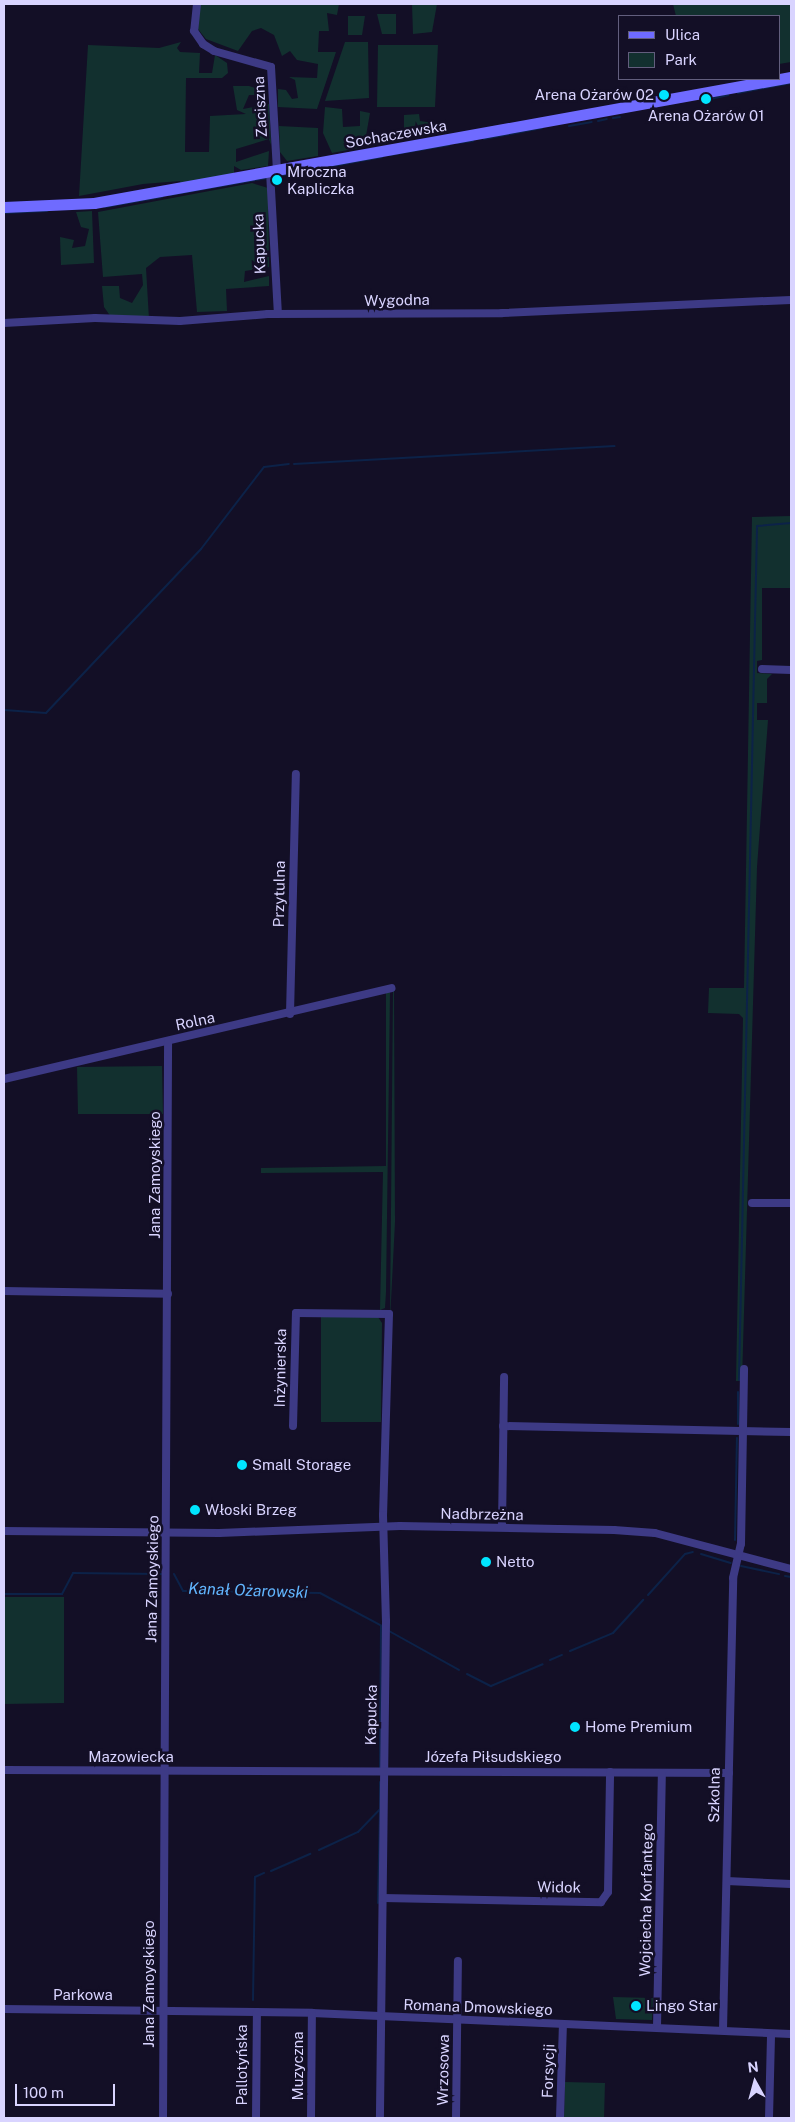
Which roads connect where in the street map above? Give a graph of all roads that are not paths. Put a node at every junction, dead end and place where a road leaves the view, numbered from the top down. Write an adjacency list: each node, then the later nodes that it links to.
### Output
1 (196, 4): 3 (street, Zaciszna)
2 (774, 80): 3 (street, Sochaczewska)
3 (273, 171): 4 (street, Sochaczewska); 6 (street, Kapucka)
4 (4, 207)
5 (791, 300): 6 (street, Wygodna)
6 (278, 314): 7 (street, Wygodna)
7 (4, 323)
8 (762, 669): 9 (street)
9 (791, 670)
10 (296, 774): 12 (street, Przytulna)
11 (392, 988): 12 (street, Rolna)
12 (290, 1014): 13 (street, Rolna)
13 (168, 1041): 14 (street, Rolna); 18 (street, Jana Zamoyskiego)
14 (4, 1079)
15 (752, 1202): 16 (street)
16 (791, 1203)
17 (4, 1291): 18 (street)
18 (168, 1294): 29 (street, Jana Zamoyskiego)
19 (389, 1314): 22 (street, Inżynierska); 26 (street, Kapucka)
20 (744, 1369): 24 (street, Szkolna)
21 (504, 1377): 23 (street)
22 (293, 1426)
23 (503, 1426): 24 (street); 27 (street)
24 (744, 1430): 25 (street); 30 (street, Szkolna)
25 (791, 1432)
26 (383, 1526): 27 (street, Nadbrzeżna); 29 (street, Nadbrzeżna); 35 (street, Kapucka)
27 (502, 1527): 30 (street, Nadbrzeżna)
28 (4, 1531): 29 (street, Nadbrzeżna)
29 (167, 1534): 33 (street, Jana Zamoyskiego)
30 (738, 1556): 31 (street, Nadbrzeżna); 38 (street, Szkolna)
31 (791, 1569)
32 (4, 1770): 33 (street, Mazowiecka)
33 (164, 1770): 34 (street, Mazowiecka); 44 (street, Jana Zamoyskiego)
34 (258, 1770): 35 (street, Józefa Piłsudskiego)
35 (384, 1771): 36 (street, Józefa Piłsudskiego); 41 (street, Kapucka)
36 (610, 1772): 37 (street, Józefa Piłsudskiego); 41 (street, Widok)
37 (662, 1773): 38 (street, Józefa Piłsudskiego); 50 (street, Wojciecha Korfantego)
38 (728, 1773): 39 (street, Szkolna)
39 (726, 1882): 40 (street); 51 (street, Szkolna)
40 (791, 1884)
41 (383, 1898): 47 (street, Kapucka)
42 (458, 1962): 48 (street, Wrzosowa)
43 (4, 2009): 44 (street, Parkowa)
44 (163, 2010): 45 (street, Romana Dmowskiego); 54 (street, Jana Zamoyskiego)
45 (257, 2012): 46 (street, Romana Dmowskiego); 55 (street, Pallotyńska)
46 (312, 2013): 47 (street, Romana Dmowskiego); 56 (street, Muzyczna)
47 (381, 2017): 48 (street, Romana Dmowskiego); 57 (street, Kapucka)
48 (458, 2020): 49 (street, Romana Dmowskiego); 58 (street, Wrzosowa)
49 (563, 2024): 50 (street, Romana Dmowskiego); 59 (street, Forsycji)
50 (657, 2027): 51 (street, Romana Dmowskiego)
51 (723, 2030): 52 (street, Romana Dmowskiego)
52 (771, 2034): 53 (street, Romana Dmowskiego); 60 (street)
53 (791, 2034)
54 (162, 2118)
55 (256, 2118)
56 (311, 2118)
57 (380, 2118)
58 (456, 2118)
59 (560, 2118)
60 (769, 2118)

